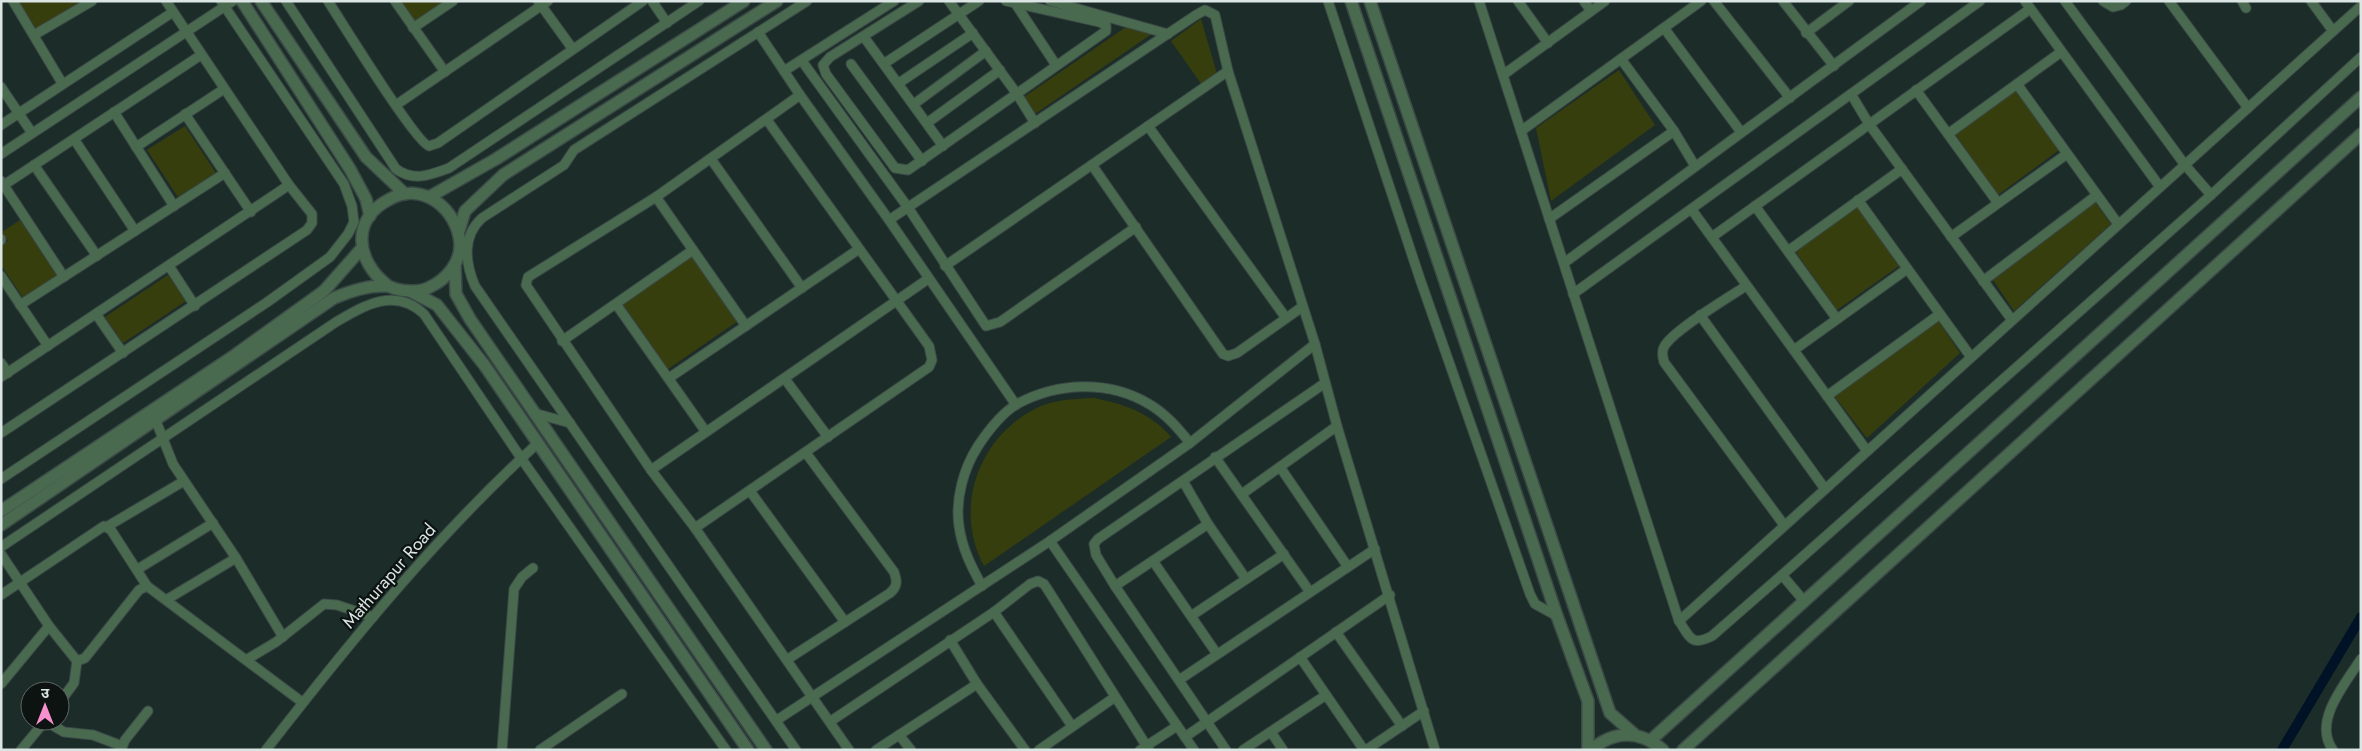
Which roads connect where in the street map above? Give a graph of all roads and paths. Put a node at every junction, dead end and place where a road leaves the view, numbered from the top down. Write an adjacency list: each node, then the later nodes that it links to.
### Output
1 (13, 1): 56 (street)
2 (92, 1): 56 (street)
3 (166, 1): 45 (street)
4 (242, 1): 132 (street)
5 (286, 1): 47 (street)
6 (328, 1): 87 (street)
7 (395, 1): 48 (street)
8 (454, 1): 48 (street)
9 (643, 1): 59 (street)
10 (652, 1): 47 (street)
11 (699, 1): 47 (street)
12 (744, 1): 123 (street)
13 (777, 1): 138 (street)
14 (807, 1): 52 (street)
15 (894, 1): 65 (street)
16 (919, 1): 57 (street)
17 (949, 1): 46 (street)
18 (979, 1): 46 (street)
19 (1050, 1): 55 (street)
20 (1328, 1): 237 (street)
21 (1351, 1): 237 (street)
22 (1370, 1): 269 (street)
23 (1479, 1): 74 (street)
24 (1518, 1): 58 (street)
25 (1584, 1): 44 (street)
26 (1605, 1): 44 (street)
27 (1702, 1): 49 (street)
28 (1714, 1): 85 (street)
29 (1782, 1): 54 (street)
30 (1849, 1): 54 (street)
31 (1921, 1): 69 (street)
32 (1980, 1): 82 (street)
33 (2065, 1): 113 (street)
34 (2103, 1): 35 (street)
35 (2126, 1)
36 (2169, 1): 88 (street)
37 (2311, 1): 50 (street)
38 (1010, 2): 68 (street); 68 (street)
39 (226, 3): 51 (street); 201 (street)
40 (263, 3): 120 (street)
41 (543, 3): 59 (street); 73 (street)
42 (2028, 5): 61 (street); 80 (street)
43 (2361, 6): 50 (street)
44 (1591, 11): 58 (street)
45 (173, 12): 51 (street); 76 (street)
46 (959, 13): 53 (street); 66 (street)
47 (667, 24)
48 (414, 28): 73 (street)
49 (1664, 28): 64 (street); 100 (street)
50 (2333, 31): 88 (street)
51 (186, 32): 62 (street); 101 (street)
52 (758, 32): 71 (street); 187 (street)
53 (973, 33): 60 (street); 75 (street)
54 (1806, 33): 69 (street)
55 (1168, 34): 72 (street); 94 (street)
56 (34, 35): 76 (street)
57 (864, 37): 66 (street); 110 (street)
58 (1548, 43): 74 (street)
59 (572, 48): 87 (street)
60 (986, 51): 70 (street); 86 (street)
61 (2062, 52): 77 (street); 119 (street)
62 (201, 54): 79 (street); 89 (street)
63 (2361, 57): 122 (street)
64 (1621, 59): 98 (street); 99 (street)
65 (802, 61): 71 (street); 129 (street)
66 (885, 63): 75 (street)
67 (851, 64): 110 (street)
68 (1056, 65): 81 (street)
69 (1834, 66): 85 (street)
70 (1000, 70): 81 (street); 93 (street)
71 (784, 71): 83 (street)
72 (1228, 71): 97 (street); 164 (street)
73 (445, 72): 87 (street)
74 (1503, 75): 98 (street)
75 (898, 83): 86 (street)
76 (62, 84): 90 (street)
77 (2017, 84): 102 (street); 108 (street)
78 (1, 87): 90 (street)
79 (224, 88): 91 (street); 118 (street)
80 (1916, 90): 95 (street); 102 (street)
81 (1017, 94): 94 (street); 105 (street)
82 (1851, 94): 95 (street); 130 (street)
83 (800, 95): 92 (street); 134 (street)
84 (2361, 97): 234 (street)
85 (1790, 98): 100 (street)
86 (914, 104): 93 (street)
87 (396, 105)
88 (2248, 108): 113 (street)
89 (114, 112): 104 (street); 106 (street)
90 (19, 114): 96 (street); 101 (street)
91 (186, 114): 106 (street); 116 (street)
92 (766, 120): 109 (street); 142 (street)
93 (927, 123): 105 (street)
94 (1035, 123): 129 (street)
95 (1870, 124): 115 (street); 128 (street)
96 (1, 125)
97 (1148, 126): 111 (street); 168 (street)
98 (1521, 131): 133 (street)
99 (1674, 131): 114 (street); 133 (street)
100 (1741, 132): 114 (street)
101 (32, 133): 107 (street)
102 (1948, 134): 126 (street)
103 (2361, 134): 296 (street)
104 (74, 139): 112 (street); 137 (street)
105 (943, 146): 110 (street)
106 (136, 147): 127 (street)
107 (1, 154)
108 (2067, 154): 121 (street); 126 (street)
109 (711, 159): 124 (street); 157 (street)
110 (922, 161)
111 (1092, 164): 136 (street); 149 (street)
112 (34, 165): 117 (street); 145 (street)
113 (2184, 165): 119 (street); 122 (street)
114 (1695, 166): 146 (street)
115 (1902, 169): 125 (street); 140 (street)
116 (225, 173): 127 (street); 131 (street)
117 (2, 184): 152 (street)
118 (289, 185): 131 (street); 163 (street)
119 (2160, 187): 135 (street)
120 (405, 194): 123 (street); 132 (street)
121 (2097, 195): 135 (street); 154 (street)
122 (2211, 195): 224 (street)
123 (429, 197): 138 (street)
124 (656, 197): 143 (street); 172 (street)
125 (1858, 200): 144 (street); 150 (street)
126 (1998, 203): 140 (street)
127 (174, 206): 137 (street)
128 (1755, 206): 139 (street); 144 (street)
129 (909, 208): 134 (street); 149 (street)
130 (1692, 210): 139 (street); 159 (street)
131 (251, 212): 148 (street)
132 (370, 216): 141 (street)
133 (1549, 219): 146 (street)
134 (889, 220): 153 (street)
135 (2118, 224): 170 (street)
136 (1136, 227): 149 (street); 168 (street)
137 (135, 231): 145 (street)
138 (459, 231): 147 (street)
139 (1712, 237): 156 (street)
140 (1951, 237): 154 (street)
141 (362, 248): 155 (street); 207 (street)
142 (859, 249): 157 (street); 160 (street)
143 (693, 250): 161 (street); 171 (street)
144 (1788, 251): 169 (street)
145 (96, 256): 152 (street)
146 (1564, 263): 159 (street)
147 (455, 264): 158 (street); 185 (street)
148 (169, 266): 163 (street); 165 (street)
149 (945, 266)
150 (1907, 269): 166 (street); 169 (street)
151 (1, 276): 162 (street)
152 (64, 277): 162 (street)
153 (928, 279): 160 (street); 184 (street)
154 (1983, 281): 170 (street)
155 (387, 285): 158 (street); 186 (street)
156 (1746, 286): 167 (street); 175 (street)
157 (802, 288): 171 (street)
158 (410, 292): 193 (street)
159 (1573, 294): 239 (street)
160 (897, 302): 181 (street); 191 (street)
161 (616, 304): 172 (street); 180 (street)
162 (20, 305): 174 (street)
163 (195, 306): 176 (street)
164 (1302, 307): 168 (street); 173 (street)
165 (96, 314): 174 (street); 176 (street)
166 (1940, 314): 177 (street); 183 (street)
167 (1700, 315): 204 (street); 211 (street)
168 (1286, 318)
169 (1837, 319): 175 (street)
170 (2012, 320): 177 (street)
171 (746, 326): 180 (street)
172 (562, 341): 200 (street)
173 (1315, 344): 182 (street); 194 (street)
174 (48, 346): 179 (street)
175 (1794, 350): 183 (street)
176 (123, 353): 190 (street)
177 (1971, 357): 195 (street)
178 (1, 363): 179 (street)
179 (4, 375)
180 (669, 378): 189 (street)
181 (784, 379): 189 (street); 191 (street)
182 (1325, 383): 188 (street); 197 (street)
183 (1827, 396): 195 (street)
184 (1016, 405): 194 (street); 228 (street)
185 (534, 413): 187 (street); 281 (street)
186 (156, 421): 192 (street); 210 (street)
187 (570, 423): 262 (street)
188 (1337, 426): 199 (street); 216 (street)
189 (706, 432): 200 (street)
190 (1, 433)
191 (828, 437): 196 (street)
192 (163, 439): 198 (street); 202 (street); 215 (street)
193 (538, 443): 198 (street, Mathurapur Road); 280 (street)
194 (1190, 443): 214 (street)
195 (1867, 451): 204 (street)
196 (806, 453): 205 (street); 240 (street)
197 (1215, 457): 203 (street); 206 (street)
198 (522, 458): 238 (street, Mathurapur Road); 279 (street)
199 (1280, 467): 206 (street); 221 (street)
200 (651, 470): 213 (street)
201 (1, 480)
202 (184, 480): 208 (street); 212 (street)
203 (1182, 481): 209 (street); 229 (street)
204 (1825, 488): 211 (street)
205 (750, 491): 213 (street); 240 (street)
206 (1242, 494): 218 (street)
207 (1, 511)
208 (212, 523): 219 (street); 223 (street)
209 (1208, 524): 220 (street); 225 (street)
210 (1, 525)
211 (1784, 525): 239 (street)
212 (108, 526): 223 (street); 226 (street)
213 (695, 528): 247 (street)
214 (1050, 541): 228 (street); 266 (street)
215 (1, 547)
216 (1376, 549): 221 (street); 232 (street)
217 (1, 554): 226 (street)
218 (1284, 554): 225 (street); 230 (street)
219 (236, 558): 233 (street); 243 (street)
220 (1153, 561): 229 (street); 236 (street)
221 (1348, 567): 230 (street)
222 (533, 568): 277 (street)
223 (138, 569): 227 (street)
224 (1782, 576): 234 (street); 239 (street)
225 (1246, 579): 236 (street)
226 (20, 582): 231 (street); 241 (street)
227 (147, 586): 233 (street); 250 (street)
228 (982, 586): 257 (street)
229 (1115, 586): 251 (street)
230 (1310, 592): 245 (street)
231 (1, 595)
232 (1390, 595): 242 (street); 261 (street)
233 (166, 600): 249 (street)
234 (1804, 601): 272 (street)
235 (994, 612): 244 (street); 258 (street); 265 (street)
236 (1191, 616): 245 (street)
237 (1557, 616): 294 (street)
238 (373, 617): 243 (street); 259 (street, Mathurapur Road)
239 (1679, 620)
240 (845, 622): 247 (street)
241 (49, 626): 250 (street); 252 (street)
242 (1336, 632): 246 (street); 267 (street)
243 (283, 637): 249 (street)
244 (950, 640): 253 (street); 264 (street)
245 (1217, 654): 251 (street)
246 (1300, 657): 256 (street); 263 (street)
247 (788, 659): 257 (street)
248 (2361, 659): 297 (street)
249 (246, 660): 259 (street)
250 (77, 661): 254 (street)
251 (1179, 680): 263 (street)
252 (1, 684)
253 (977, 684): 270 (street); 286 (street)
254 (70, 688)
255 (622, 694): 278 (street)
256 (1326, 695): 268 (street); 292 (street)
257 (814, 697): 262 (street); 264 (street)
258 (1115, 697): 265 (street); 274 (street)
259 (302, 702): 276 (street, Mathurapur Road)
260 (148, 711): 273 (street)
261 (1424, 711): 267 (street); 293 (street)
262 (777, 720): 282 (street)
263 (1206, 720): 271 (street); 289 (street)
264 (831, 721): 283 (street)
265 (1072, 726): 287 (street)
266 (1177, 726): 271 (street); 274 (street)
267 (1402, 726): 292 (street)
268 (1271, 732): 290 (street); 291 (street)
269 (1634, 734): 272 (street); 294 (street)
270 (899, 735): 284 (street); 285 (street)
271 (1185, 737): 288 (street)
272 (1651, 740): 295 (street)
273 (122, 748): 275 (street)
274 (1145, 748)
275 (21, 750)
276 (266, 750)
277 (502, 750)
278 (540, 750)
279 (726, 750)
280 (748, 750)
281 (766, 750)
282 (796, 750)
283 (849, 750)
284 (876, 750)
285 (910, 750)
286 (1025, 750)
287 (1039, 750)
288 (1194, 750)
289 (1226, 750)
290 (1244, 750)
291 (1283, 750)
292 (1365, 750)
293 (1435, 750)
294 (1590, 750)
295 (1663, 750)
296 (1683, 750)
297 (2333, 750)

